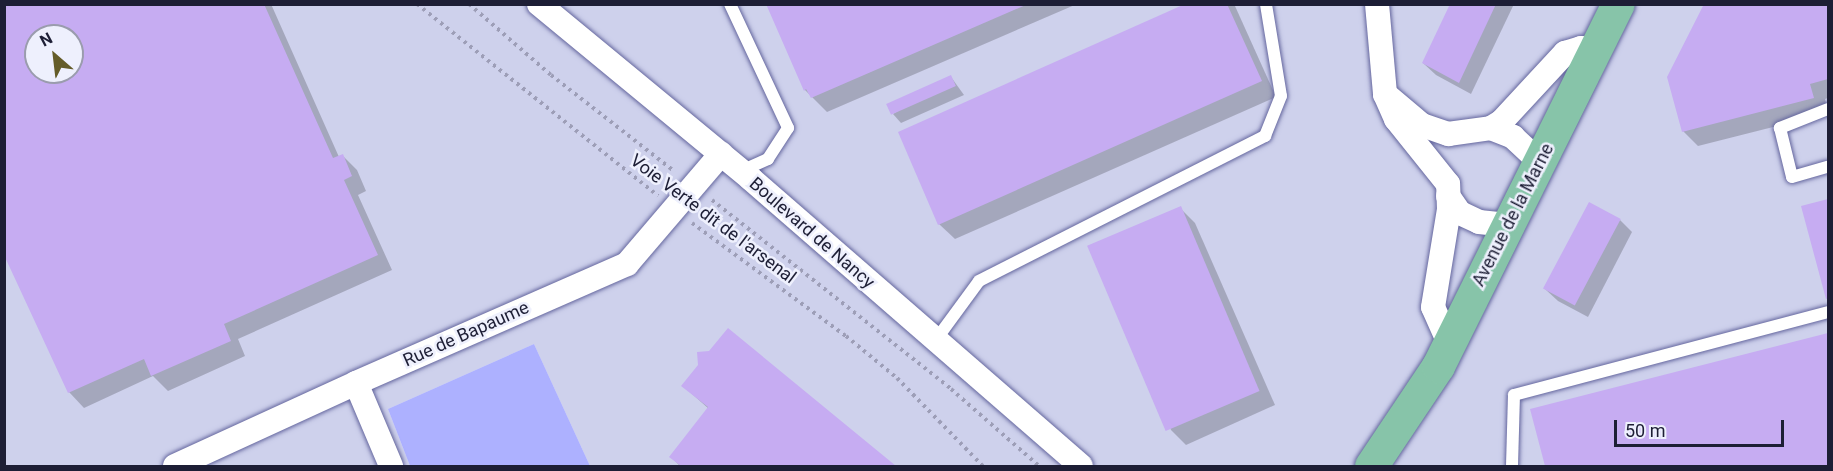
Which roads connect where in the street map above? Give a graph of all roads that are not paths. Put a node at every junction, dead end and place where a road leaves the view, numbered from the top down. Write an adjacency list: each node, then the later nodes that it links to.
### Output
1 (539, 4): 10 (street, Boulevard de Nancy)
2 (730, 4): 13 (lane)
3 (1266, 4): 17 (lane)
4 (1377, 4): 7 (street)
5 (1618, 4): 6 (main road, Avenue de la Marne)
6 (1594, 53): 9 (street); 11 (main road, Avenue de la Marne)
7 (1386, 94): 9 (street); 14 (street)
8 (1828, 109): 12 (lane)
9 (1491, 128): 11 (street)
10 (721, 154): 13 (street, Boulevard de Nancy); 19 (street, Rue de Bapaume)
11 (1540, 162): 15 (main road, Avenue de la Marne)
12 (1828, 167)
13 (741, 171): 17 (street, Boulevard de Nancy)
14 (1448, 196): 15 (street); 18 (street)
15 (1508, 225): 18 (main road, Avenue de la Marne)
16 (1828, 312): 27 (lane)
17 (935, 341): 23 (street, Boulevard de Nancy)
18 (1449, 343): 20 (main road, Avenue de la Marne)
19 (356, 383): 21 (street, Rue de Bapaume); 22 (street)
20 (1400, 420): 24 (street); 25 (main road, Avenue de la Marne); 26 (main road, Avenue de la Marne)
21 (175, 466)
22 (391, 466)
23 (1081, 466)
24 (1361, 466)
25 (1371, 466)
26 (1392, 466)
27 (1512, 466)

